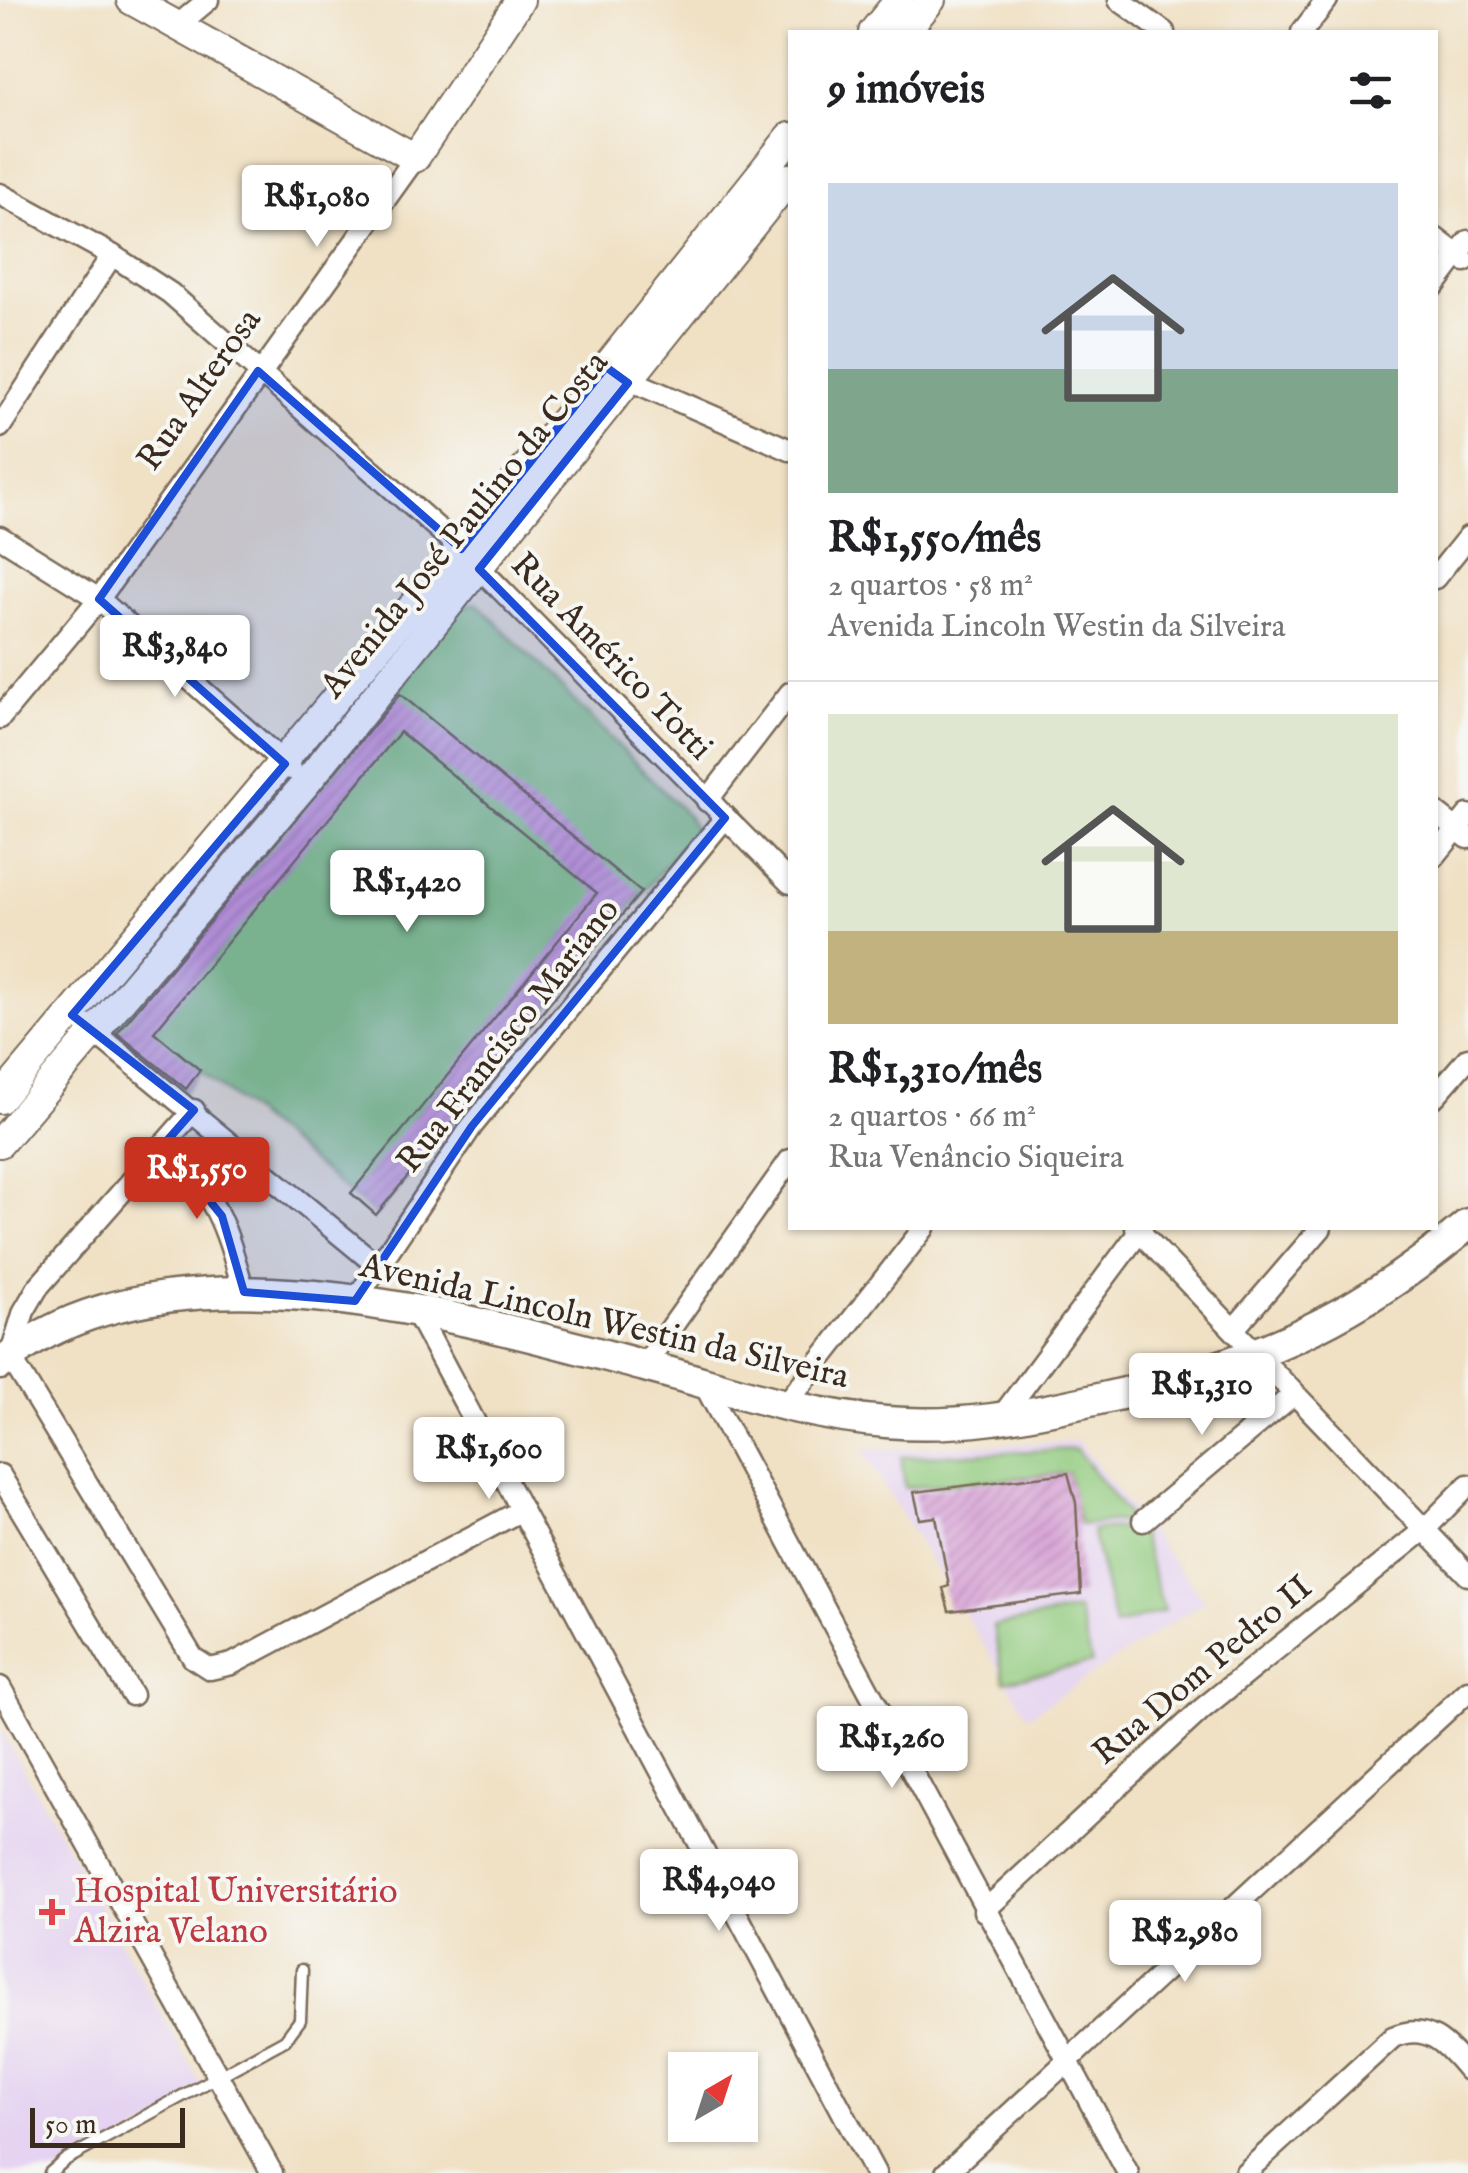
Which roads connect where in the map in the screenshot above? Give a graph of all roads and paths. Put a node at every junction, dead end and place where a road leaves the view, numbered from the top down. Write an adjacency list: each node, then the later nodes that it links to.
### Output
1 (131, 0): 8 (main road)
2 (208, 0): 8 (street)
3 (520, 0): 14 (main road, Rua Alterosa)
4 (899, 0): 9 (main road)
5 (930, 0): 10 (main road)
6 (1119, 0): 11 (street)
7 (1328, 0): 12 (street)
8 (177, 26): 14 (main road)
9 (875, 30)
10 (907, 30)
11 (1161, 30)
12 (1304, 30)
13 (788, 140): 22 (main road, Avenida José Paulino da Costa)
14 (415, 158): 21 (street, Rua Alterosa)
15 (788, 180): 22 (main road, Avenida José Paulino da Costa)
16 (0, 194): 19 (street, Rua Américo Totti)
17 (1438, 240): 18 (street)
18 (1464, 253): 20 (street)
19 (112, 255): 21 (street, Rua Américo Totti); 23 (street)
20 (1438, 283)
21 (258, 371): 27 (street, Rua Américo Totti); 29 (street, Rua Alterosa)
22 (617, 375): 24 (street); 27 (main road, Avenida José Paulino da Costa)
23 (0, 427)
24 (788, 449)
25 (1468, 536): 28 (street)
26 (0, 537): 29 (street)
27 (470, 559): 32 (main road, Avenida José Paulino da Costa); 33 (street, Rua Américo Totti)
28 (1438, 574)
29 (99, 600): 31 (street, Rua Alterosa); 32 (street)
30 (788, 696): 33 (street)
31 (0, 718)
32 (296, 773): 39 (main road, Avenida José Paulino da Costa); 40 (main road, Avenida José Paulino da Costa)
33 (707, 801): 35 (street, Rua Américo Totti)
34 (1438, 814): 36 (street)
35 (724, 818): 38 (street, Rua Américo Totti); 53 (street, Rua Francisco Mariano)
36 (1464, 827): 37 (street)
37 (1438, 853)
38 (788, 882)
39 (72, 1015): 40 (street); 43 (main road, Avenida José Paulino da Costa)
40 (96, 1032): 44 (street); 45 (main road, Avenida José Paulino da Costa)
41 (1468, 1058): 42 (street)
42 (1438, 1093)
43 (0, 1099)
44 (194, 1110): 46 (street); 53 (street)
45 (0, 1143)
46 (164, 1144): 54 (street); 59 (street)
47 (788, 1163): 60 (street)
48 (922, 1230): 63 (street)
49 (1138, 1230): 64 (street)
50 (1140, 1230): 57 (street)
51 (1318, 1230): 57 (street)
52 (1461, 1230): 58 (main road, Avenida Lincoln Westin da Silveira)
53 (378, 1266): 55 (street, Rua Francisco Mariano)
54 (244, 1292): 55 (main road, Avenida Lincoln Westin da Silveira); 59 (main road, Avenida Lincoln Westin da Silveira)
55 (355, 1301): 56 (main road, Avenida Lincoln Westin da Silveira)
56 (415, 1310): 60 (main road, Avenida Lincoln Westin da Silveira); 67 (street)
57 (1234, 1329): 58 (street)
58 (1260, 1356): 62 (street); 64 (main road, Avenida Lincoln Westin da Silveira)
59 (5, 1360): 67 (street)
60 (644, 1366): 61 (main road, Avenida Lincoln Westin da Silveira)
61 (703, 1382): 63 (main road, Avenida Lincoln Westin da Silveira); 74 (street)
62 (1294, 1394): 68 (street); 69 (street)
63 (786, 1404): 64 (main road, Avenida Lincoln Westin da Silveira)
64 (998, 1422)
65 (0, 1475): 73 (street)
66 (1468, 1485): 69 (street, Rua Dom Pedro II)
67 (522, 1510): 81 (street)
68 (1143, 1521)
69 (1424, 1530): 70 (street); 74 (street, Rua Dom Pedro II)
70 (1468, 1575)
71 (0, 1687): 78 (street)
72 (1468, 1691): 76 (street)
73 (132, 1695)
74 (984, 1911): 76 (street)
75 (302, 1970): 78 (lane)
76 (1065, 2062): 82 (street); 83 (street)
77 (1468, 2070): 84 (street)
78 (222, 2078): 79 (lane); 80 (street)
79 (50, 2173)
80 (272, 2173)
81 (875, 2173)
82 (946, 2173)
83 (1128, 2173)
84 (1245, 2173)

